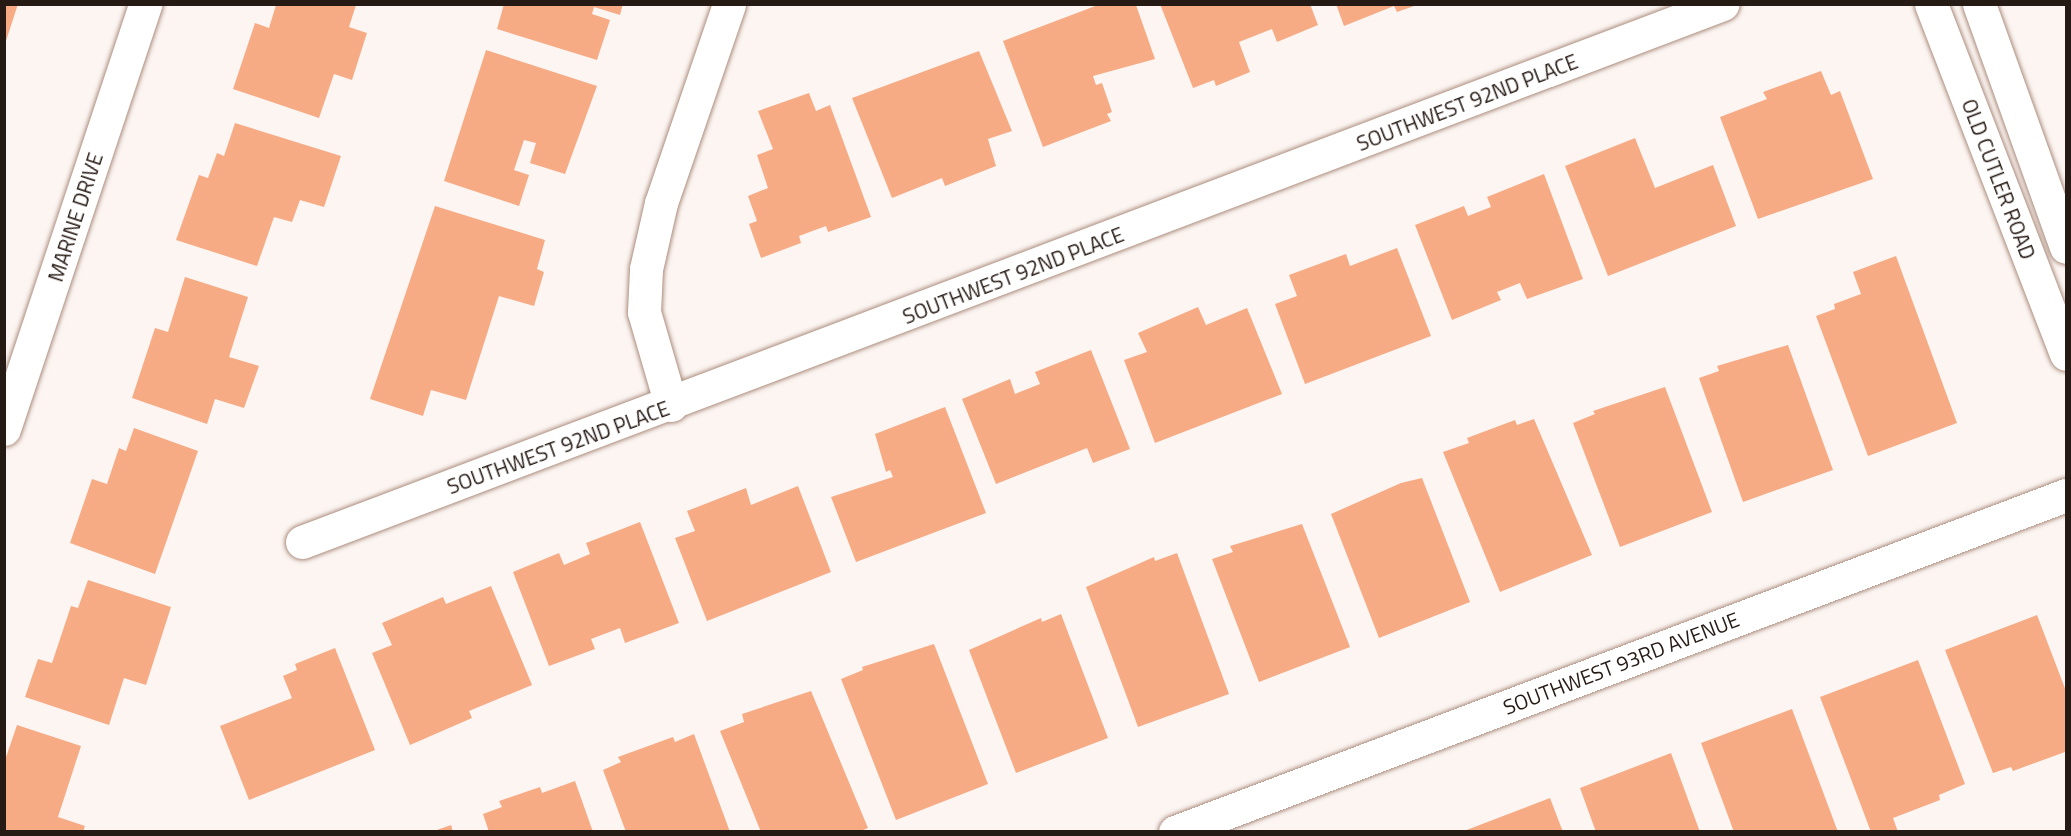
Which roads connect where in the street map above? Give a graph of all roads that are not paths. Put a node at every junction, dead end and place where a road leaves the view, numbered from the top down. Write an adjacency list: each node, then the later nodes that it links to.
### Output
1 (145, 4): 9 (street, MARINE DRIVE)
2 (729, 4): 8 (street)
3 (1723, 4): 8 (street, SOUTHWEST 92ND PLACE)
4 (1931, 4): 7 (street, OLD CUTLER ROAD)
5 (1979, 4): 6 (street, OLD CUTLER ROAD)
6 (2067, 247)
7 (2067, 354)
8 (671, 405): 11 (street, SOUTHWEST 92ND PLACE)
9 (4, 429)
10 (2067, 495): 12 (street, SOUTHWEST 93RD AVENUE)
11 (302, 542)
12 (1176, 831)

